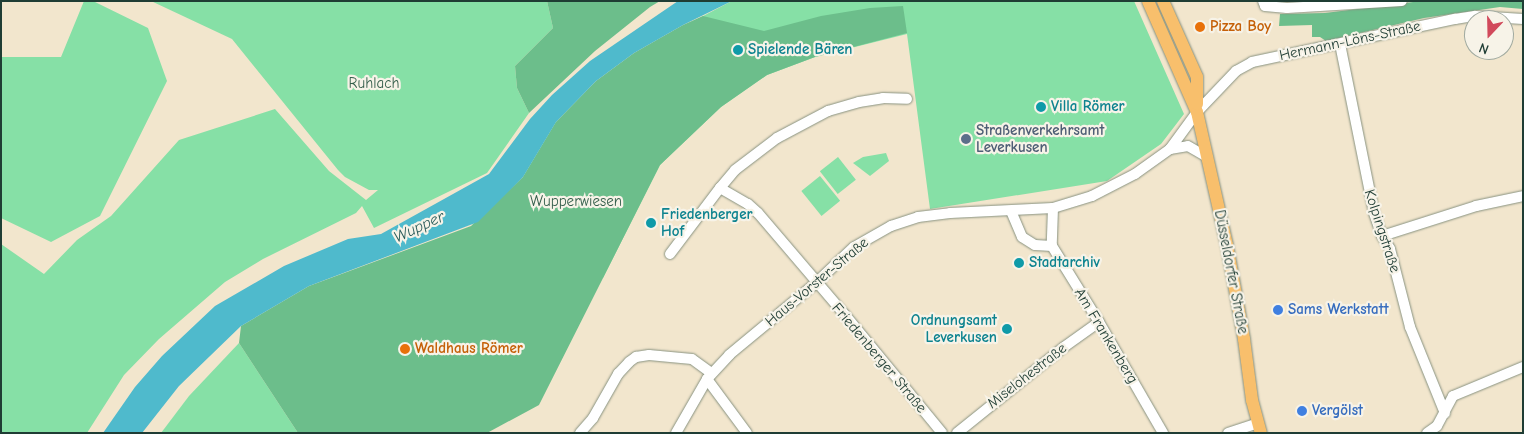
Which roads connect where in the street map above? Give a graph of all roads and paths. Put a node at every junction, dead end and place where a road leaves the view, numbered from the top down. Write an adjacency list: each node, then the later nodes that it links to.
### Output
1 (1148, 1): 8 (main road, Düsseldorfer Straße)
2 (1163, 1): 8 (main road, Düsseldorfer Straße)
3 (1263, 1): 4 (street)
4 (1402, 1)
5 (1523, 19): 6 (street, Hermann-Löns-Straße)
6 (1340, 44): 8 (street, Hermann-Löns-Straße); 15 (street, Kolpingstraße)
7 (907, 99): 11 (street)
8 (1197, 112): 9 (street, Haus-Vorster-Straße); 10 (main road, Düsseldorfer Straße)
9 (1170, 148): 10 (street); 13 (street, Haus-Vorster-Straße)
10 (1207, 157): 23 (main road, Düsseldorfer Straße)
11 (720, 188): 17 (street); 18 (street, Friedenberger Straße)
12 (1523, 196): 15 (street)
13 (1053, 208): 14 (street, Haus-Vorster-Straße); 16 (street)
14 (1011, 211): 16 (street); 18 (street, Haus-Vorster-Straße)
15 (1382, 236): 22 (street, Kolpingstraße)
16 (1052, 246): 19 (street, Am Frankenberg)
17 (670, 254)
18 (816, 283): 21 (street, Haus-Vorster-Straße); 27 (street, Friedenberger Straße)
19 (1100, 322): 28 (street, Miselohestraße); 29 (street, Am Frankenberg)
20 (1523, 367): 22 (street)
21 (709, 376): 24 (street); 25 (street, Haus-Vorster-Straße); 26 (street)
22 (1445, 412): 31 (street)
23 (1260, 428): 30 (street)
24 (580, 433)
25 (676, 433)
26 (747, 433)
27 (942, 433)
28 (957, 433)
29 (1163, 433)
30 (1228, 433)
31 (1428, 433)

